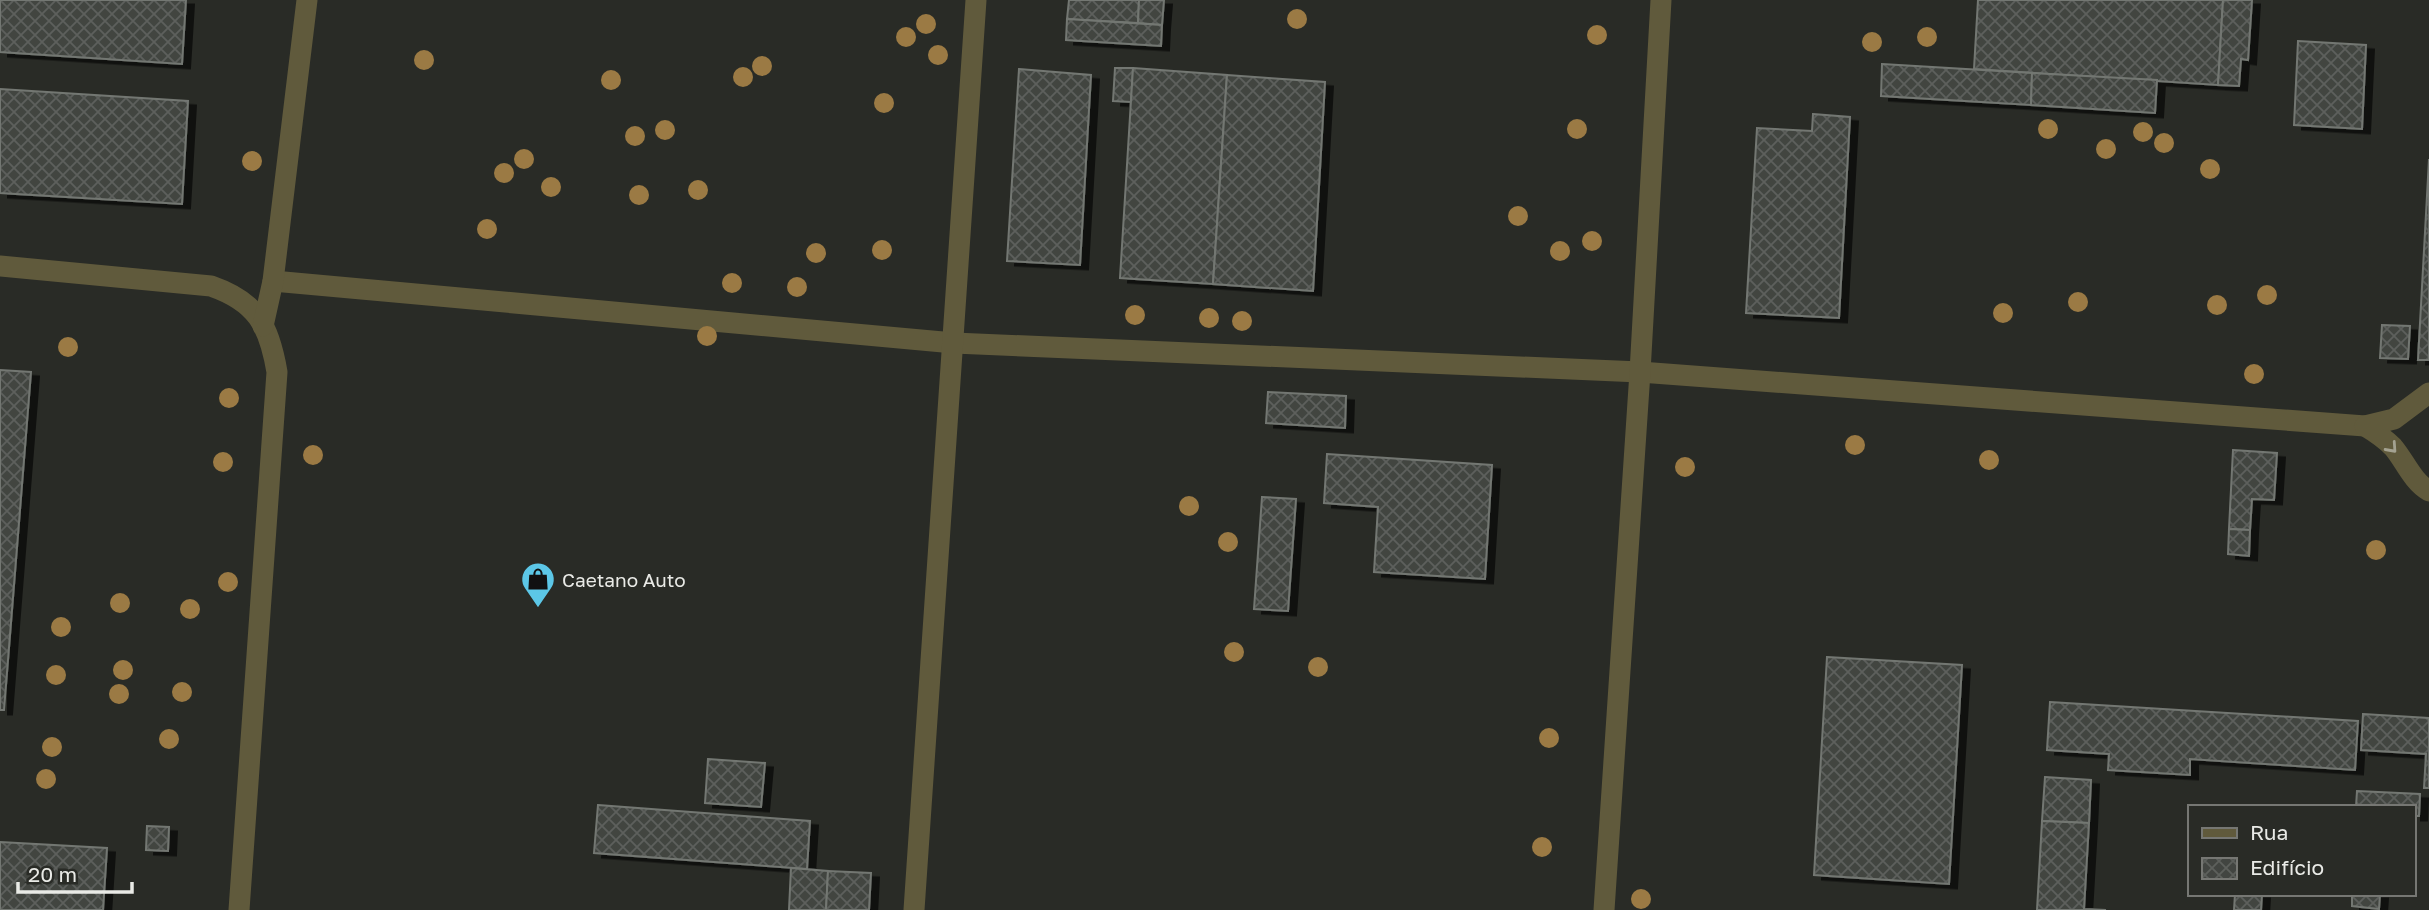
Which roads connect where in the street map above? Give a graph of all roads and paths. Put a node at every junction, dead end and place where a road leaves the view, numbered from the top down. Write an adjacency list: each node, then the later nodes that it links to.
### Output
1 (307, 0): 5 (street)
2 (976, 0): 7 (street)
3 (1661, 0): 8 (street)
4 (0, 266): 6 (street)
5 (273, 281): 6 (street); 7 (street)
6 (263, 326): 12 (street)
7 (954, 344): 8 (street); 13 (street)
8 (1640, 372): 10 (street); 14 (street)
9 (2429, 393): 10 (street)
10 (2365, 426): 11 (street, one-way to 11)
11 (2429, 491)
12 (239, 910)
13 (915, 910)
14 (1604, 910)

